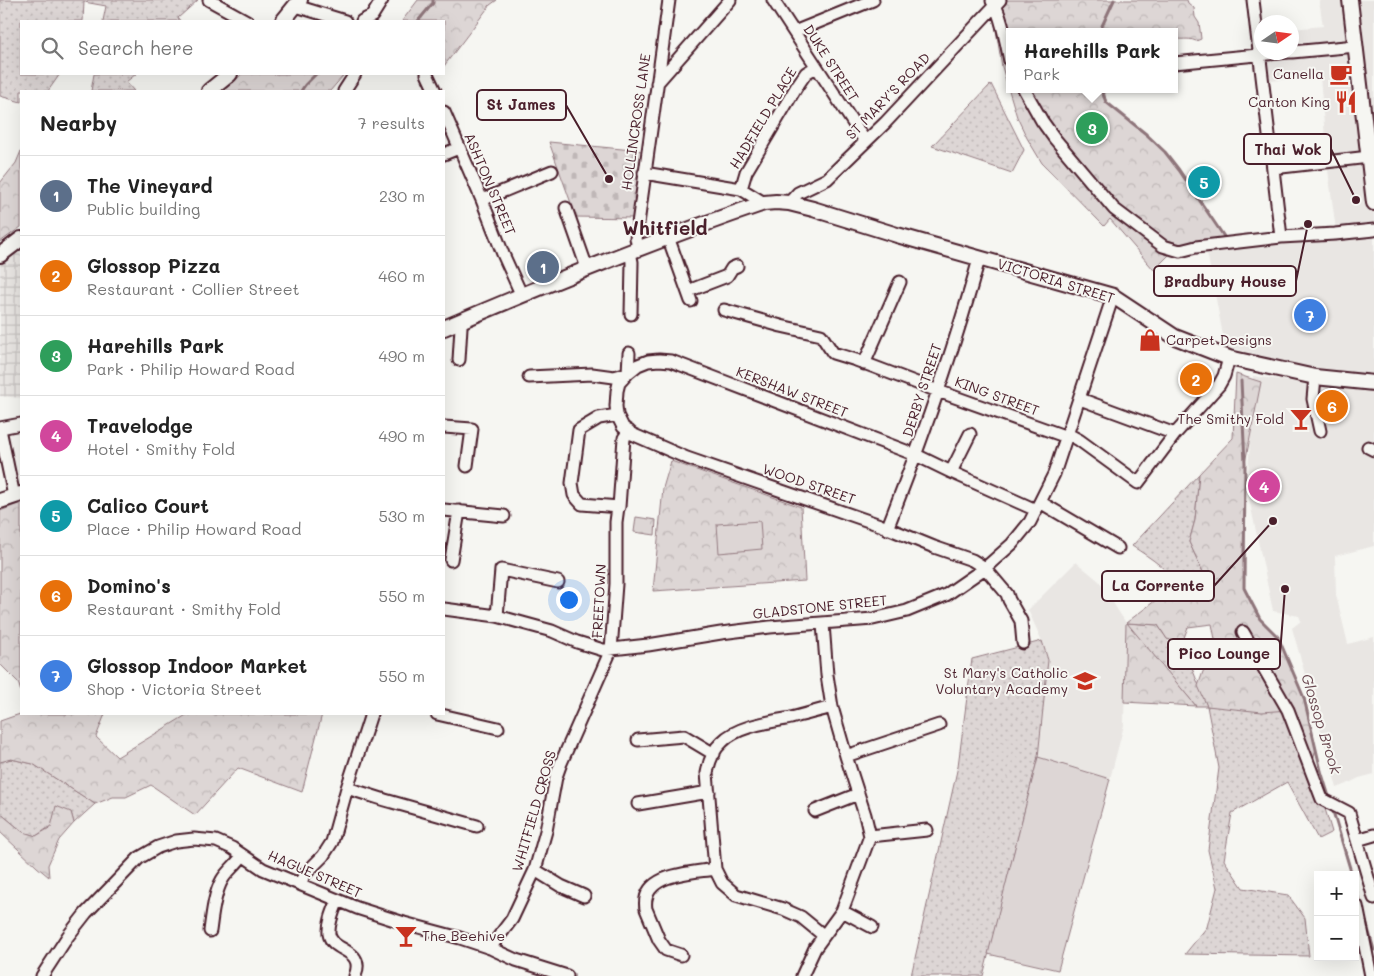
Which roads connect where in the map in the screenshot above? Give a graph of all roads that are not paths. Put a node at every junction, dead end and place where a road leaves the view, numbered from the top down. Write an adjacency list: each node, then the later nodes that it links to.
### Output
1 (209, 0): 12 (street)
2 (382, 0): 15 (street)
3 (669, 0): 27 (street, HOLLINCROSS LANE)
4 (730, 0): 27 (street)
5 (773, 0): 16 (street, DUKE STREET)
6 (873, 0): 16 (street)
7 (1252, 0): 11 (street)
8 (1350, 0): 18 (main road)
9 (995, 2): 17 (street); 33 (street, ST MARY'S ROAD)
10 (298, 3): 13 (main road); 14 (street)
11 (1254, 19)
12 (245, 20)
13 (284, 20)
14 (343, 20)
15 (364, 20)
16 (794, 32): 23 (street, DUKE STREET)
17 (1006, 43)
18 (1356, 46): 19 (street); 36 (main road)
19 (1299, 51)
20 (1254, 56): 22 (street)
21 (1259, 60): 37 (street)
22 (1178, 63)
23 (816, 67): 33 (street, DUKE STREET); 40 (street, HADFIELD PLACE)
24 (229, 75): 28 (main road)
25 (354, 75): 29 (street)
26 (427, 75): 30 (street)
27 (657, 84): 39 (street, HOLLINCROSS LANE)
28 (210, 90)
29 (345, 90)
30 (435, 90)
31 (1026, 93): 48 (street)
32 (445, 114): 34 (street, ASHTON STREET)
33 (865, 141): 43 (street, ST MARY'S ROAD)
34 (459, 148): 35 (street); 41 (street, ASHTON STREET)
35 (445, 154)
36 (1369, 157): 37 (street); 44 (main road)
37 (1273, 168): 48 (street)
38 (552, 171): 41 (street)
39 (644, 173): 40 (street); 50 (street, HOLLINCROSS LANE)
40 (741, 189): 42 (street)
41 (482, 200): 56 (street, ASHTON STREET)
42 (764, 203): 43 (main road, VICTORIA STREET); 47 (main road, VICTORIA STREET)
43 (789, 203): 52 (main road, VICTORIA STREET)
44 (1374, 203)
45 (566, 208): 54 (street)
46 (1374, 230): 48 (street)
47 (668, 237): 50 (main road, VICTORIA STREET); 53 (street)
48 (1281, 237)
49 (20, 240): 51 (main road)
50 (634, 250): 54 (main road, VICTORIA STREET); 59 (street)
51 (0, 255)
52 (979, 259): 57 (main road, VICTORIA STREET); 70 (street, DERBY STREET)
53 (737, 266)
54 (587, 268): 56 (main road, VICTORIA STREET)
55 (900, 282): 65 (street)
56 (522, 296): 60 (main road, VICTORIA STREET)
57 (1113, 296): 63 (main road, VICTORIA STREET); 71 (street, GLADSTONE STREET)
58 (724, 310): 65 (street, KING STREET)
59 (631, 314)
60 (459, 321): 61 (main road, VICTORIA STREET); 64 (street)
61 (445, 328)
62 (629, 353): 66 (street)
63 (1229, 358): 68 (main road, VICTORIA STREET); 79 (street)
64 (459, 360)
65 (864, 364): 70 (street, KING STREET)
66 (628, 373): 67 (street, KERSHAW STREET); 72 (street); 81 (street, KERSHAW STREET)
67 (529, 377)
68 (1315, 377): 69 (main road, VICTORIA STREET); 77 (street)
69 (1374, 383)
70 (938, 391): 80 (street, KING STREET); 81 (street, DERBY STREET)
71 (1080, 399): 79 (street); 80 (street, GLADSTONE STREET)
72 (617, 415): 76 (street); 88 (street)
73 (20, 424): 75 (street)
74 (445, 427): 82 (street)
75 (0, 429): 84 (street)
76 (626, 429): 88 (street); 92 (street, WOOD STREET)
77 (1320, 431)
78 (970, 434): 83 (street)
79 (1176, 434): 80 (street, KING STREET)
80 (1067, 436): 86 (street, GLADSTONE STREET)
81 (916, 455): 83 (street, KERSHAW STREET); 92 (street, DERBY STREET)
82 (466, 466)
83 (951, 472): 86 (street, KERSHAW STREET)
84 (18, 495): 85 (main road)
85 (0, 501): 87 (street)
86 (1038, 506): 93 (street, KERSHAW STREET); 95 (street, GLADSTONE STREET)
87 (0, 507)
88 (618, 507): 102 (street, FREETOWN)
89 (445, 510): 90 (street)
90 (459, 511): 91 (street); 94 (street)
91 (504, 516)
92 (887, 529): 95 (street, WOOD STREET)
93 (1118, 548)
94 (452, 560)
95 (986, 568): 99 (street, GLADSTONE STREET); 101 (street)
96 (558, 582): 98 (street)
97 (445, 609): 98 (street, GLADSTONE STREET)
98 (497, 616): 102 (street, GLADSTONE STREET)
99 (823, 624): 102 (street, GLADSTONE STREET); 103 (street)
100 (1243, 632): 120 (street)
101 (1023, 643)
102 (611, 650): 123 (street, WHITFIELD CROSS)
103 (832, 708): 109 (street); 110 (street)
104 (371, 715): 111 (street)
105 (441, 715): 107 (street)
106 (939, 725): 110 (street)
107 (498, 728)
108 (638, 740): 109 (street)
109 (714, 754): 112 (street)
110 (846, 756): 113 (street)
111 (347, 788): 116 (street); 124 (street)
112 (708, 792): 114 (street); 122 (street)
113 (858, 794): 115 (street); 119 (street)
114 (638, 804)
115 (815, 811)
116 (478, 826)
117 (927, 830): 119 (street)
118 (1374, 835): 120 (street)
119 (870, 836): 128 (street)
120 (1357, 840): 126 (street)
121 (242, 856): 124 (street, HAGUE STREET); 131 (street); 135 (street, HAGUE STREET)
122 (715, 869): 132 (street); 134 (street)
123 (535, 870): 125 (street); 133 (street, WHITFIELD CROSS)
124 (300, 883): 127 (street, HAGUE STREET)
125 (584, 896)
126 (1374, 898)
127 (338, 900): 133 (street, HAGUE STREET); 136 (street)
128 (842, 911): 130 (street); 132 (street)
129 (1359, 916): 139 (street)
130 (872, 927)
131 (210, 932)
132 (823, 935): 138 (street)
133 (490, 948): 137 (street, HAGUE STREET)
134 (681, 955)
135 (42, 976)
136 (355, 976)
137 (567, 976)
138 (802, 976)
139 (1371, 976)

